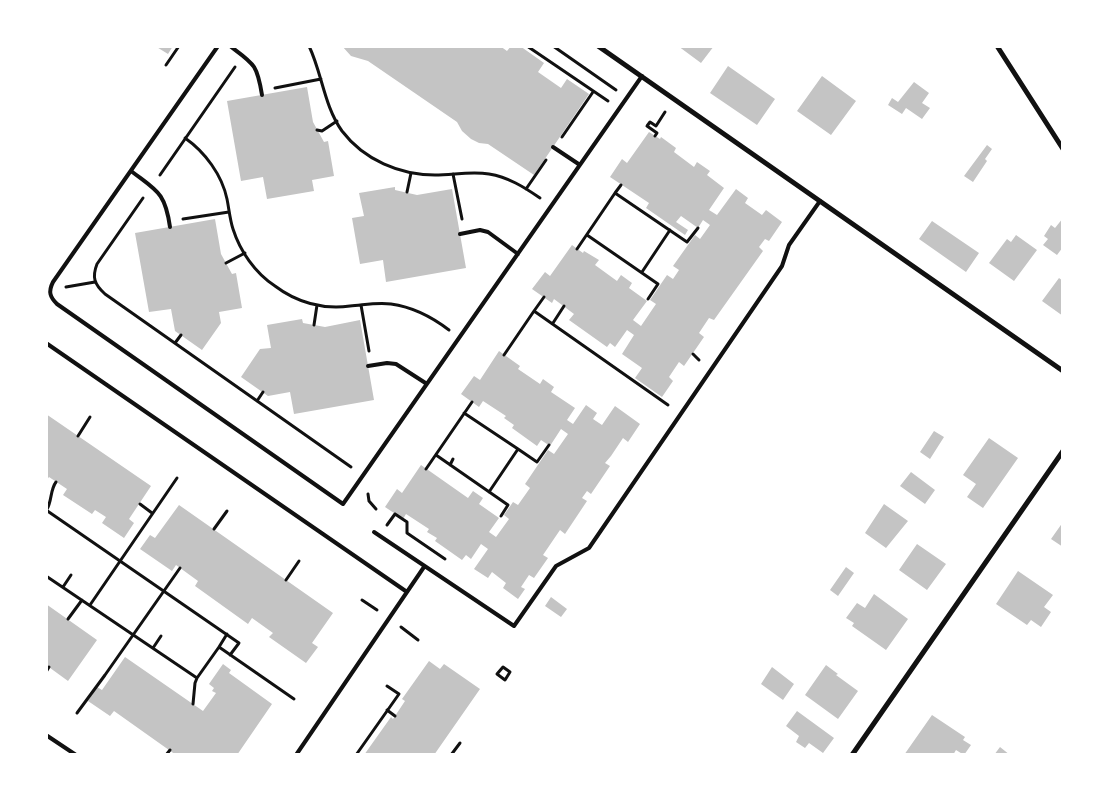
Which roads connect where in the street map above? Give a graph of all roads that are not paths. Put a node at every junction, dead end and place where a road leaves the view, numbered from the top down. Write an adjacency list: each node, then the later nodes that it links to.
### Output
1 (218, 46): 10 (lane)
2 (230, 46): 6 (lane)
3 (598, 46): 5 (street)
4 (998, 46): 8 (street)
5 (642, 76): 9 (lane); 11 (street)
6 (262, 93)
7 (553, 147): 9 (lane)
8 (1063, 149)
9 (580, 165): 14 (lane)
10 (131, 171): 12 (lane); 18 (lane)
11 (820, 201): 17 (street); 21 (lane)
12 (170, 227)
13 (463, 233): 14 (lane)
14 (518, 254): 18 (lane)
15 (46, 343): 22 (lane)
16 (370, 366): 18 (lane)
17 (1063, 371)
18 (428, 384)
19 (1063, 451): 26 (street)
20 (374, 532): 21 (lane)
21 (424, 567): 22 (lane)
22 (407, 592): 25 (lane)
23 (46, 735): 24 (lane)
24 (76, 755)
25 (296, 755)
26 (852, 755)

